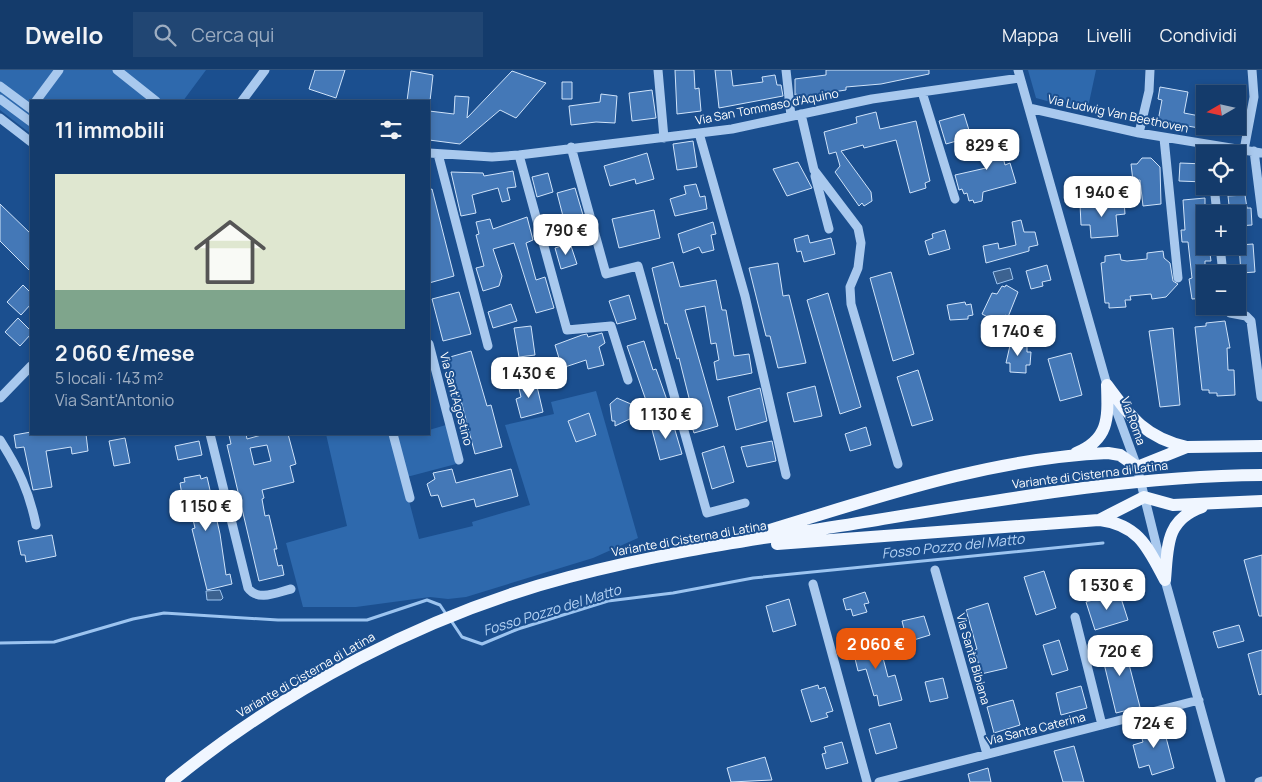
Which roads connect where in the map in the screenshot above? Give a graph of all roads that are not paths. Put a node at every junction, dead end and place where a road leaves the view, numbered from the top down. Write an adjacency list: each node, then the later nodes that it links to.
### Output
1 (59, 70): 12 (street)
2 (117, 70): 13 (street)
3 (265, 70): 14 (street)
4 (658, 70): 23 (street)
5 (786, 70): 18 (street)
6 (1150, 70): 22 (street)
7 (1252, 70): 26 (street)
8 (1019, 74): 10 (street, Via San Tommaso d'Aquino); 16 (street, Via Roma)
9 (0, 86): 15 (street)
10 (922, 92): 17 (street, Via San Tommaso d'Aquino); 33 (street)
11 (0, 99): 20 (street)
12 (37, 100)
13 (155, 100)
14 (243, 100)
15 (30, 107)
16 (1029, 108): 22 (street, Via Ludwig Van Beethoven); 42 (street, Via Roma)
17 (801, 114): 18 (street, Via San Tommaso d'Aquino); 32 (street)
18 (791, 116): 21 (street, Via San Tommaso d'Aquino)
19 (0, 118): 25 (street)
20 (30, 121)
21 (699, 133): 23 (street, Via San Tommaso d'Aquino); 54 (street)
22 (1139, 133): 24 (street, Via Ludwig Van Beethoven)
23 (664, 138): 28 (street, Via San Tommaso d'Aquino)
24 (1164, 138): 27 (street, Via Ludwig Van Beethoven); 36 (street)
25 (30, 141)
26 (1245, 145)
27 (1196, 146)
28 (571, 148): 31 (street, Via San Tommaso d'Aquino); 59 (street)
29 (1258, 152): 34 (street)
30 (434, 154): 31 (street, Via San Tommaso d'Aquino); 38 (street)
31 (519, 155): 41 (street)
32 (814, 170): 35 (street); 52 (street)
33 (955, 199)
34 (1262, 214)
35 (828, 229)
36 (1178, 278)
37 (1241, 315): 43 (street)
38 (488, 346)
39 (430, 348): 51 (street, Via Sant'Agostino)
40 (30, 367): 44 (street)
41 (628, 380)
42 (1107, 385): 49 (main road); 50 (main road); 53 (street, Via Roma)
43 (1262, 397)
44 (0, 398)
45 (210, 435): 67 (street)
46 (393, 435): 57 (street)
47 (0, 440): 62 (street)
48 (1262, 446): 49 (main road)
49 (1187, 447): 53 (main road)
50 (1066, 457): 53 (main road); 63 (main road)
51 (459, 460)
52 (898, 464)
53 (1137, 467): 56 (street, Via Roma)
54 (786, 475)
55 (1262, 475): 63 (main road, Variante di Cisterna di Latina)
56 (1144, 497): 60 (main road); 61 (main road); 65 (street, Via Roma)
57 (410, 498)
58 (1262, 501): 60 (main road)
59 (745, 503)
60 (1213, 503): 65 (main road)
61 (1099, 520): 63 (main road); 65 (main road)
62 (36, 525)
63 (707, 548): 72 (main road, Variante di Cisterna di Latina)
64 (935, 570): 71 (street, Via Santa Bibiana)
65 (1165, 580): 69 (street, Via Roma)
66 (813, 584): 73 (street)
67 (291, 589)
68 (1075, 617): 70 (street)
69 (1199, 700): 70 (street, Via Santa Caterina); 75 (street, Via Roma)
70 (1102, 725): 71 (street, Via Santa Caterina)
71 (987, 754): 74 (street, Via Santa Caterina)
72 (170, 782)
73 (867, 782)
74 (879, 782)
75 (1221, 782)

